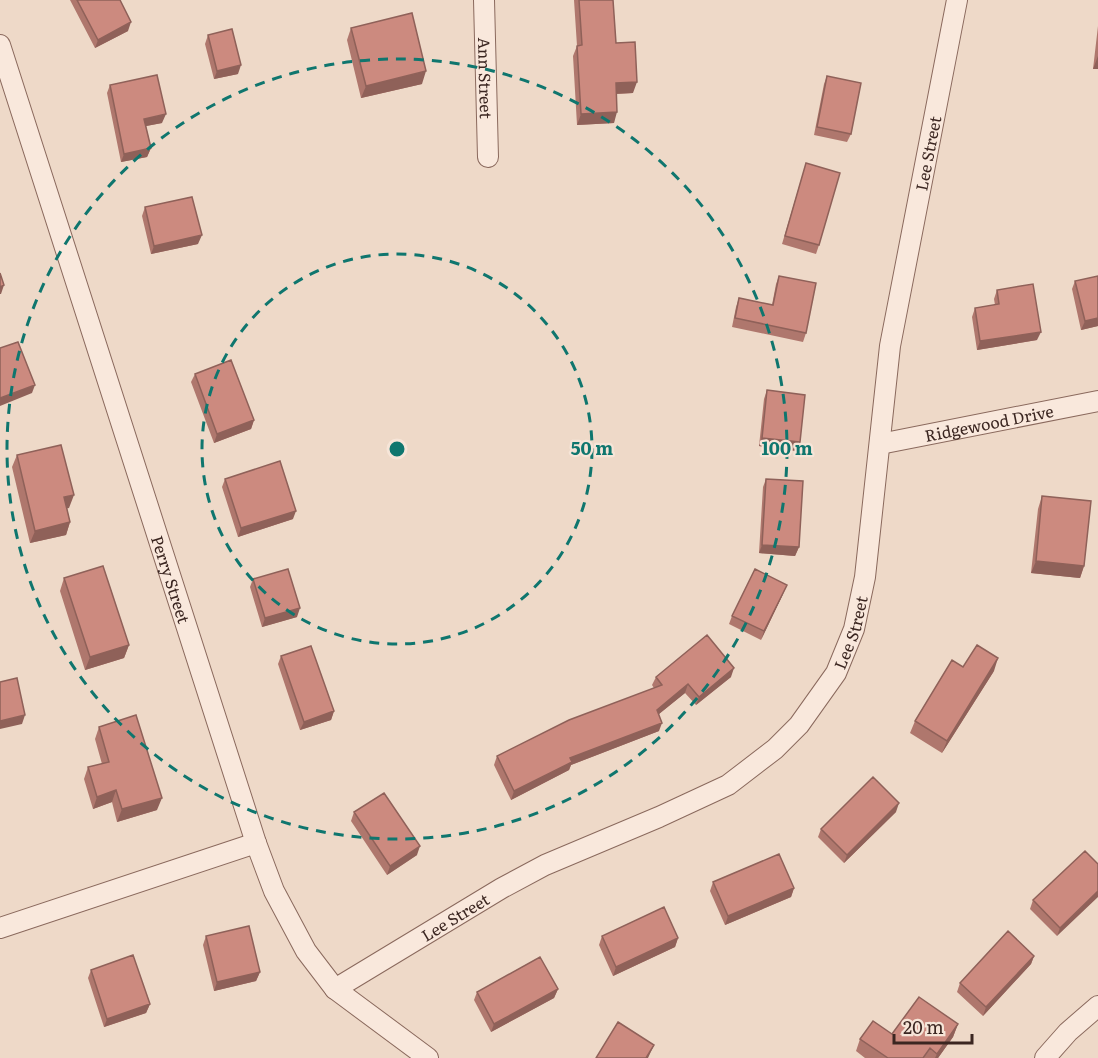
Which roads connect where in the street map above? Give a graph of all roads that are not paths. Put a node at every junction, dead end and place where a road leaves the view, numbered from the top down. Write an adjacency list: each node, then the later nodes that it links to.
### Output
1 (483, 0): 4 (street, Ann Street)
2 (957, 0): 6 (street, Lee Street)
3 (0, 45): 7 (street, Perry Street)
4 (488, 157)
5 (1098, 401): 6 (street, Ridgewood Drive)
6 (879, 444): 9 (street, Lee Street)
7 (256, 843): 8 (street); 9 (street, Perry Street)
8 (0, 928)
9 (335, 989): 11 (street, Perry Street)
10 (1098, 1006): 12 (street)
11 (428, 1058)
12 (1045, 1058)

